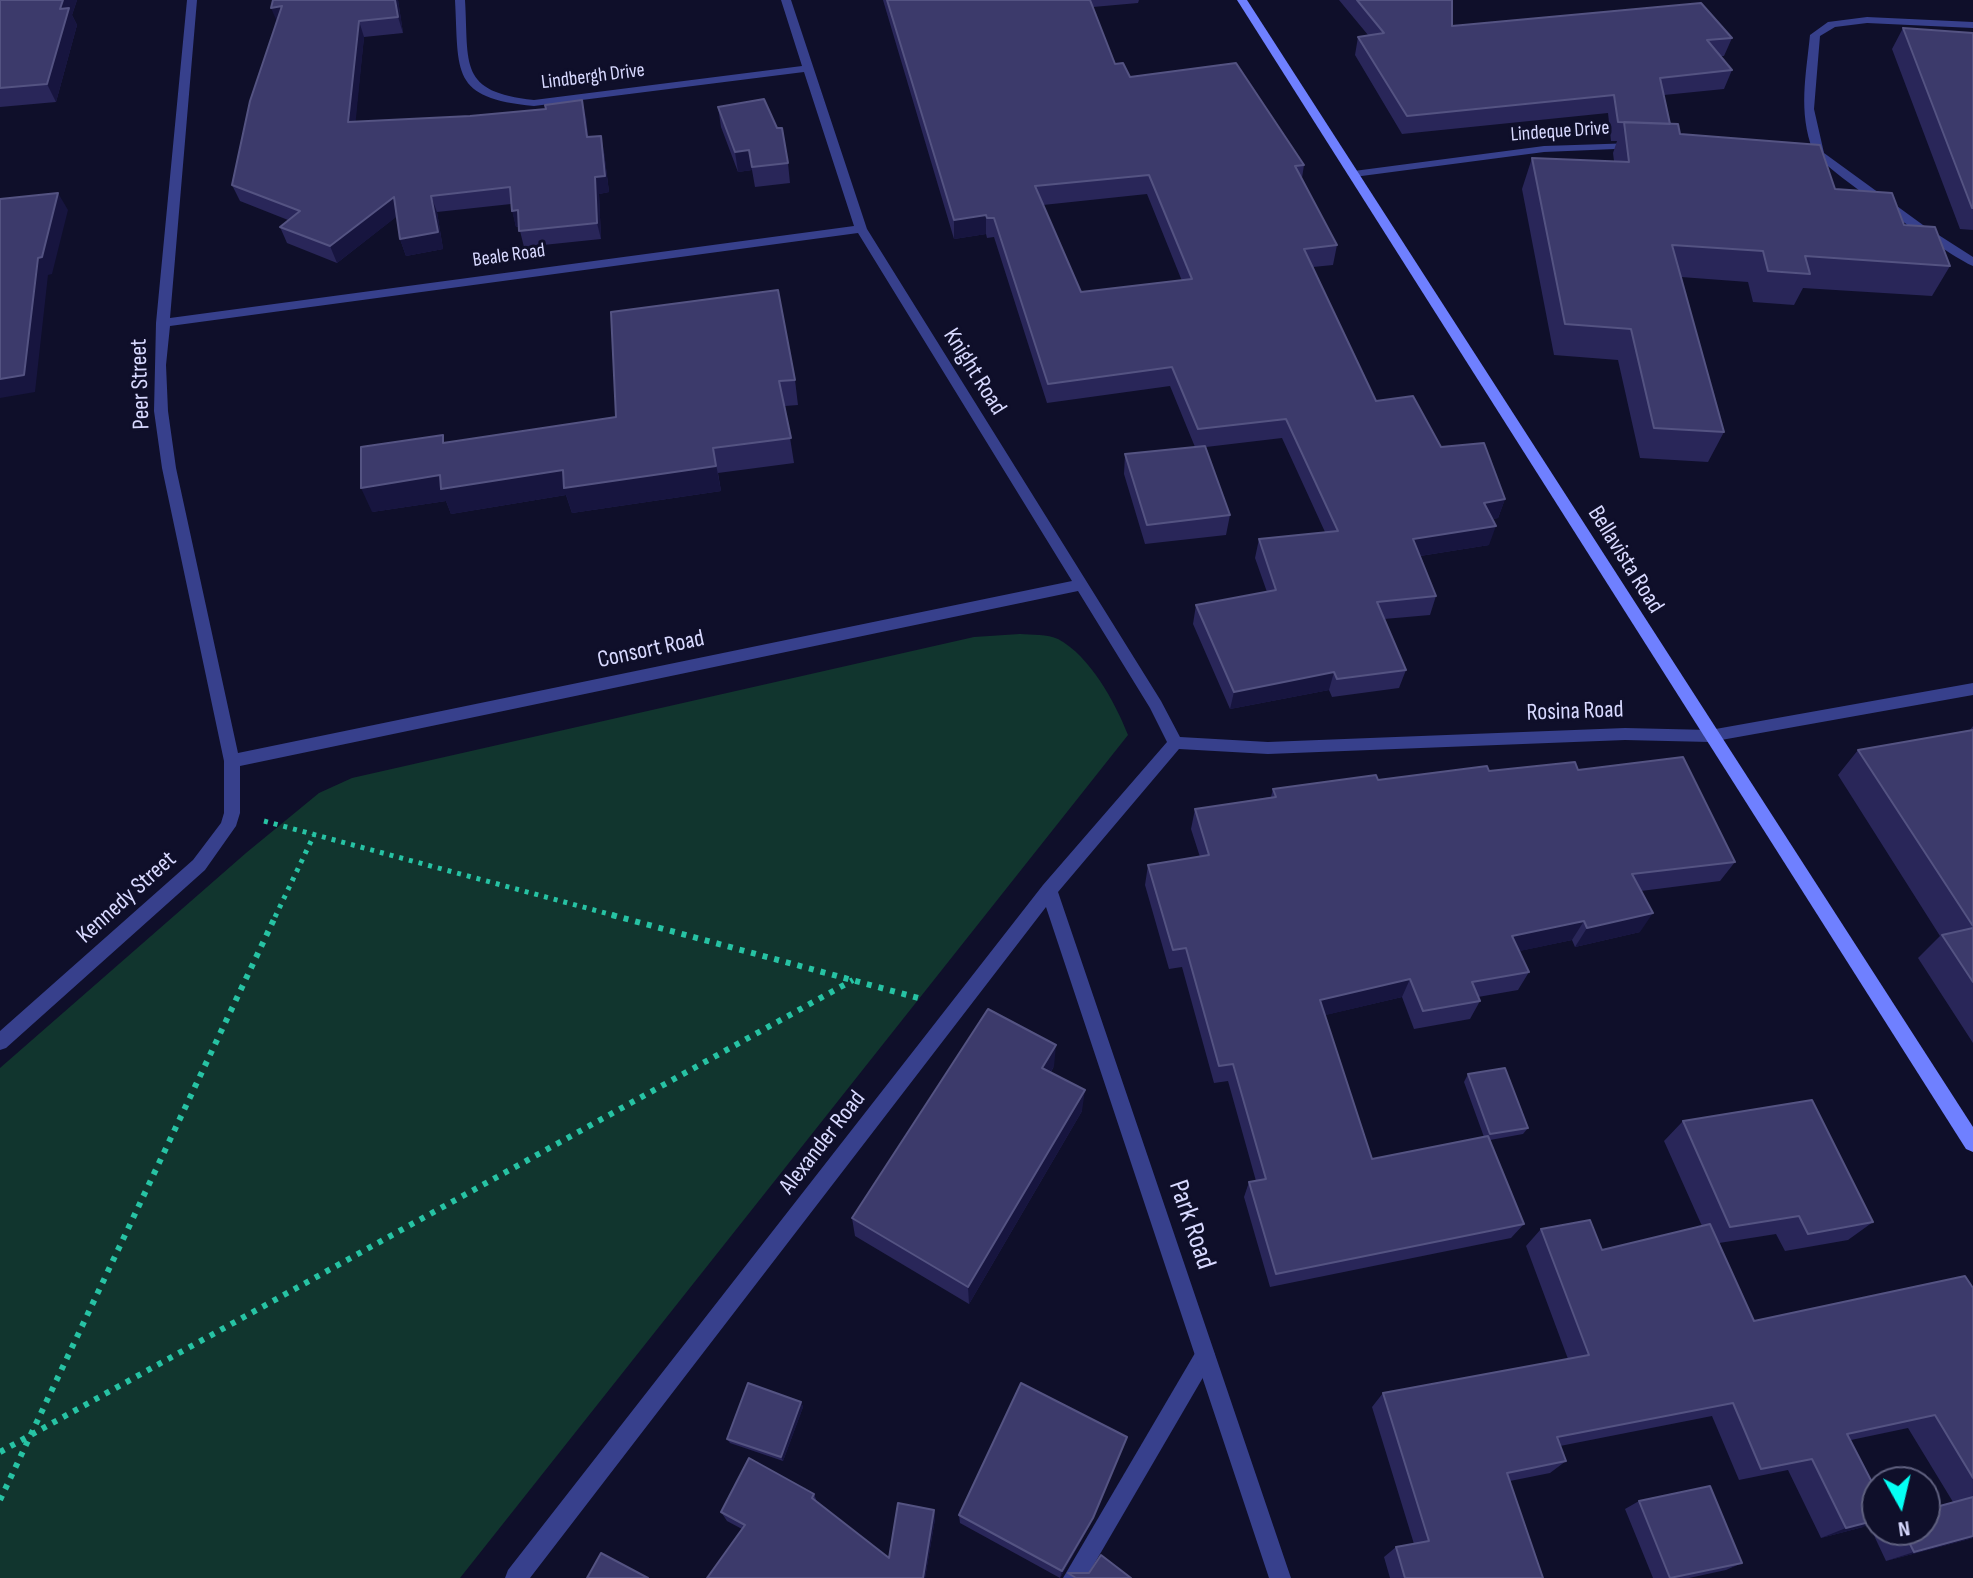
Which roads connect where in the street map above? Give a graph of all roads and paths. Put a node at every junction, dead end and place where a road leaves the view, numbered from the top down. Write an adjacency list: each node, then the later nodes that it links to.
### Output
1 (192, 0): 13 (street, Peer Street)
2 (460, 0): 6 (street, Lindbergh Drive)
3 (786, 0): 6 (street, Knight Road)
4 (1242, 0): 10 (street, Bellavista Road)
5 (1973, 25): 9 (street)
6 (808, 68): 11 (street, Knight Road)
7 (1654, 147): 10 (street, Lindeque Drive)
8 (1805, 153): 9 (street)
9 (1819, 154): 12 (street)
10 (1354, 174): 16 (street, Bellavista Road)
11 (861, 229): 13 (street, Beale Road); 14 (street, Knight Road)
12 (1973, 262)
13 (162, 323): 18 (street, Peer Street)
14 (1079, 585): 17 (street, Knight Road); 18 (street, Consort Road)
15 (1973, 689): 16 (street, Rosina Road)
16 (1710, 736): 17 (street, Rosina Road); 25 (street, Bellavista Road)
17 (1175, 743): 21 (street, Alexander Road)
18 (232, 761): 19 (street, Kennedy Street)
19 (232, 813): 20 (path); 24 (street, Kennedy Street)
20 (315, 835): 22 (path); 27 (path)
21 (1049, 890): 23 (street, Alexander Road); 26 (street, Park Road)
22 (853, 980): 23 (path); 27 (path)
23 (957, 1009): 30 (street, Alexander Road)
24 (0, 1042)
25 (1973, 1143)
26 (1205, 1355): 31 (street); 32 (street, Park Road)
27 (33, 1433): 28 (path); 29 (path)
28 (0, 1452)
29 (0, 1500)
30 (516, 1578)
31 (1074, 1578)
32 (1280, 1578)

